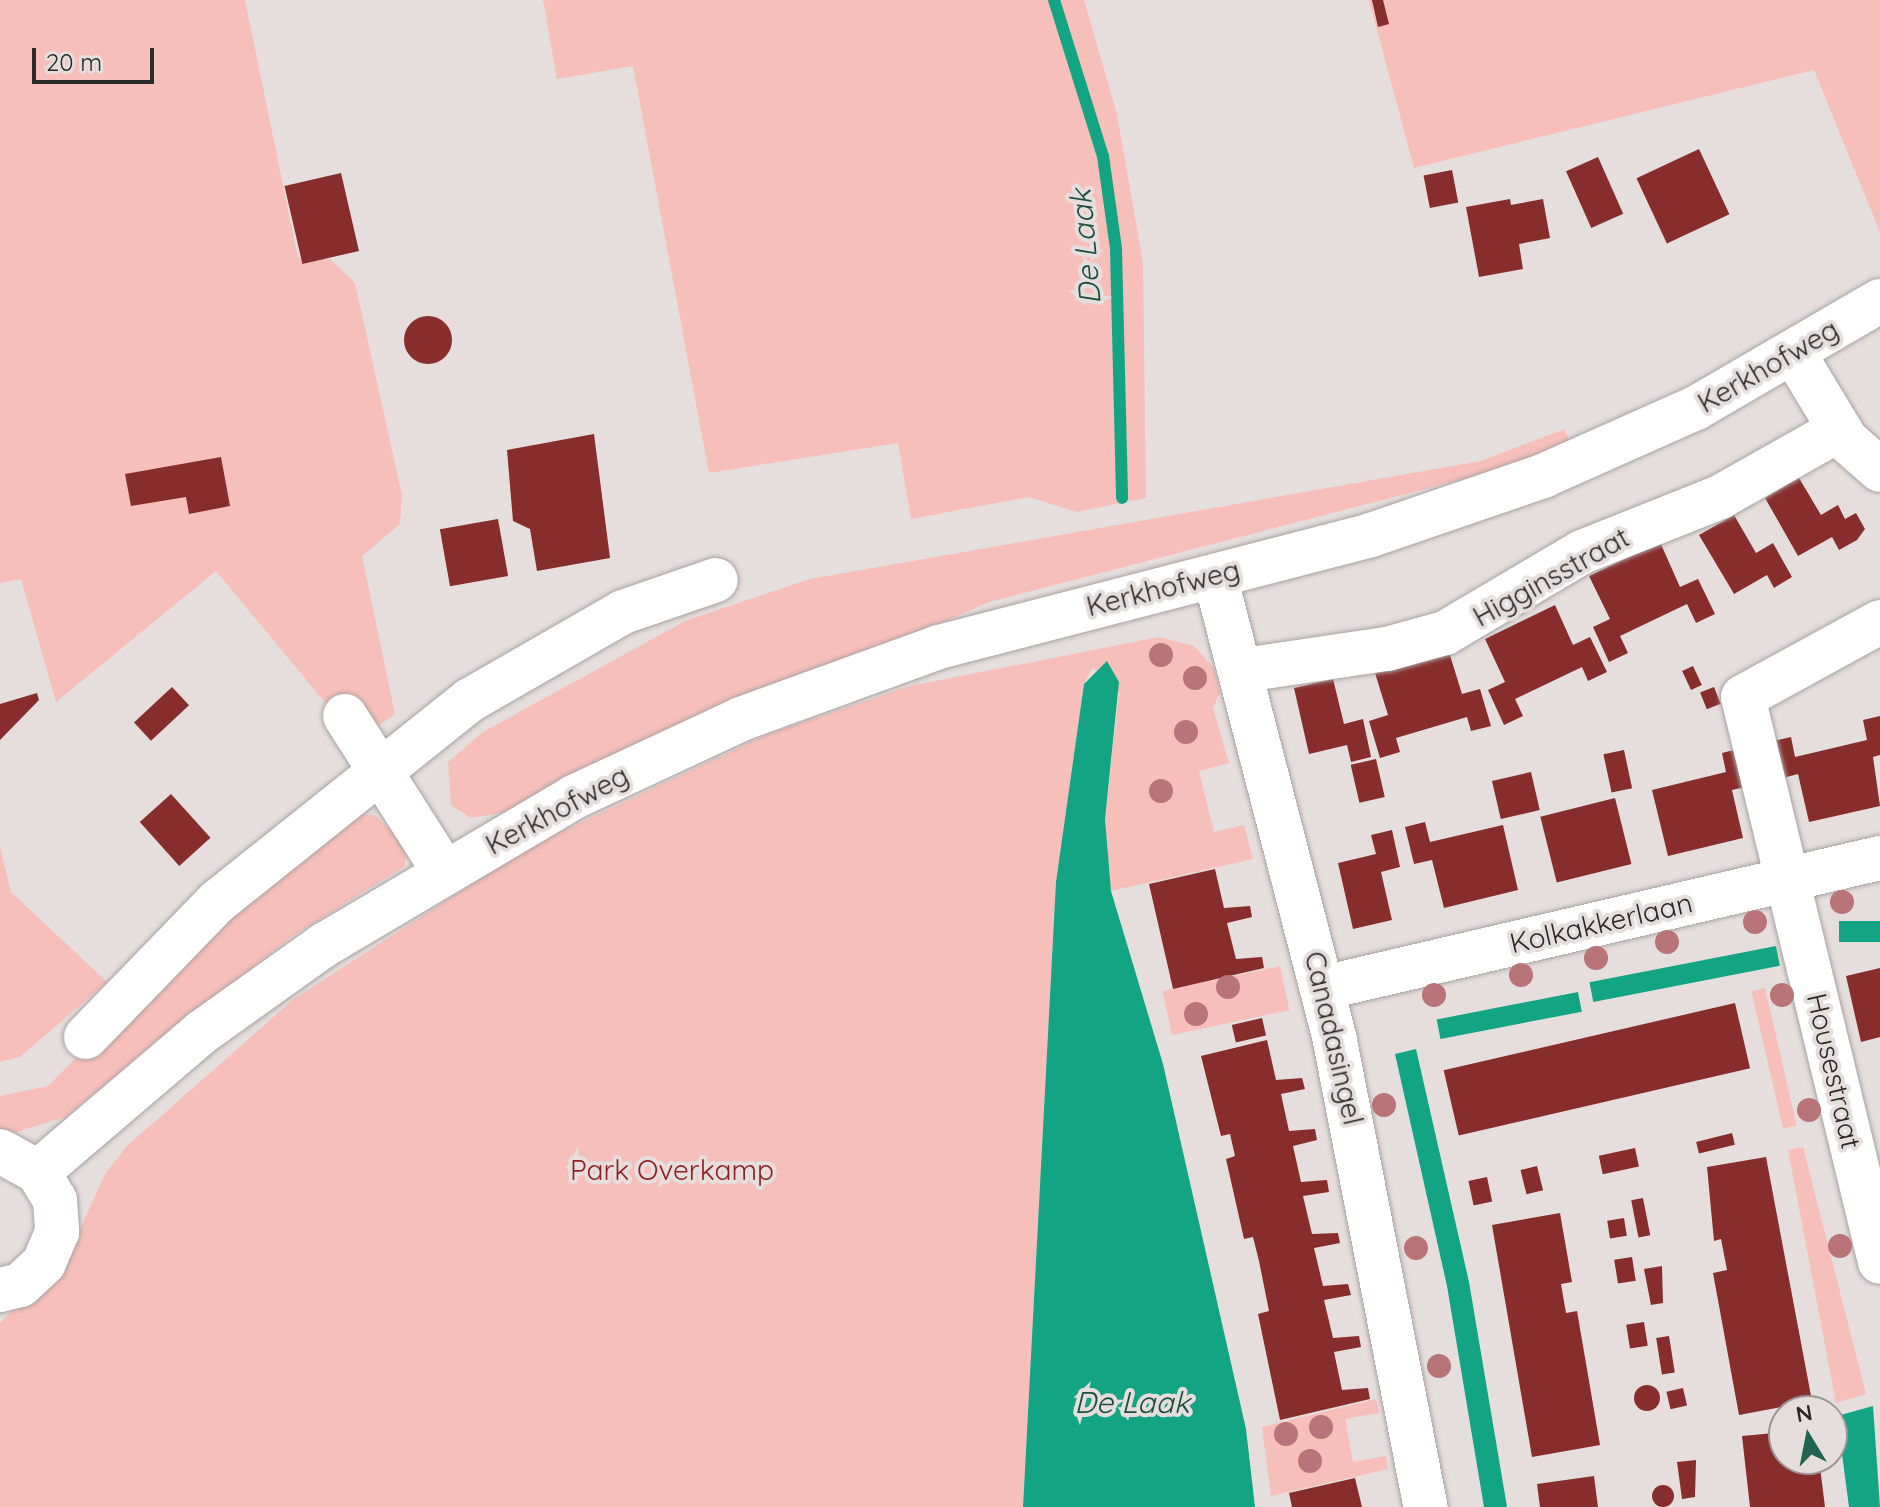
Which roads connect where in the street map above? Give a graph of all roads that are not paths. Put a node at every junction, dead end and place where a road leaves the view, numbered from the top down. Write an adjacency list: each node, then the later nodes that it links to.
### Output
1 (1880, 301): 2 (street, Kerkhofweg)
2 (1793, 352): 3 (street); 5 (street, Kerkhofweg)
3 (1839, 430): 4 (street); 8 (street, Higginsstraat)
4 (1880, 470)
5 (1215, 576): 8 (street, Canadasingel); 12 (street, Kerkhofweg)
6 (716, 580): 10 (street)
7 (1880, 622): 13 (street, Housestraat)
8 (1244, 670): 14 (street, Canadasingel)
9 (345, 716): 10 (street)
10 (379, 768): 12 (street); 15 (street)
11 (1880, 858): 13 (street, Kolkakkerlaan)
12 (443, 870): 17 (street, Kerkhofweg)
13 (1789, 879): 14 (street, Kolkakkerlaan); 18 (street, Housestraat)
14 (1323, 988): 20 (street, Canadasingel)
15 (86, 1037)
16 (0, 1151): 17 (street)
17 (38, 1172): 19 (street)
18 (1880, 1262)
19 (0, 1290)
20 (1426, 1507)

